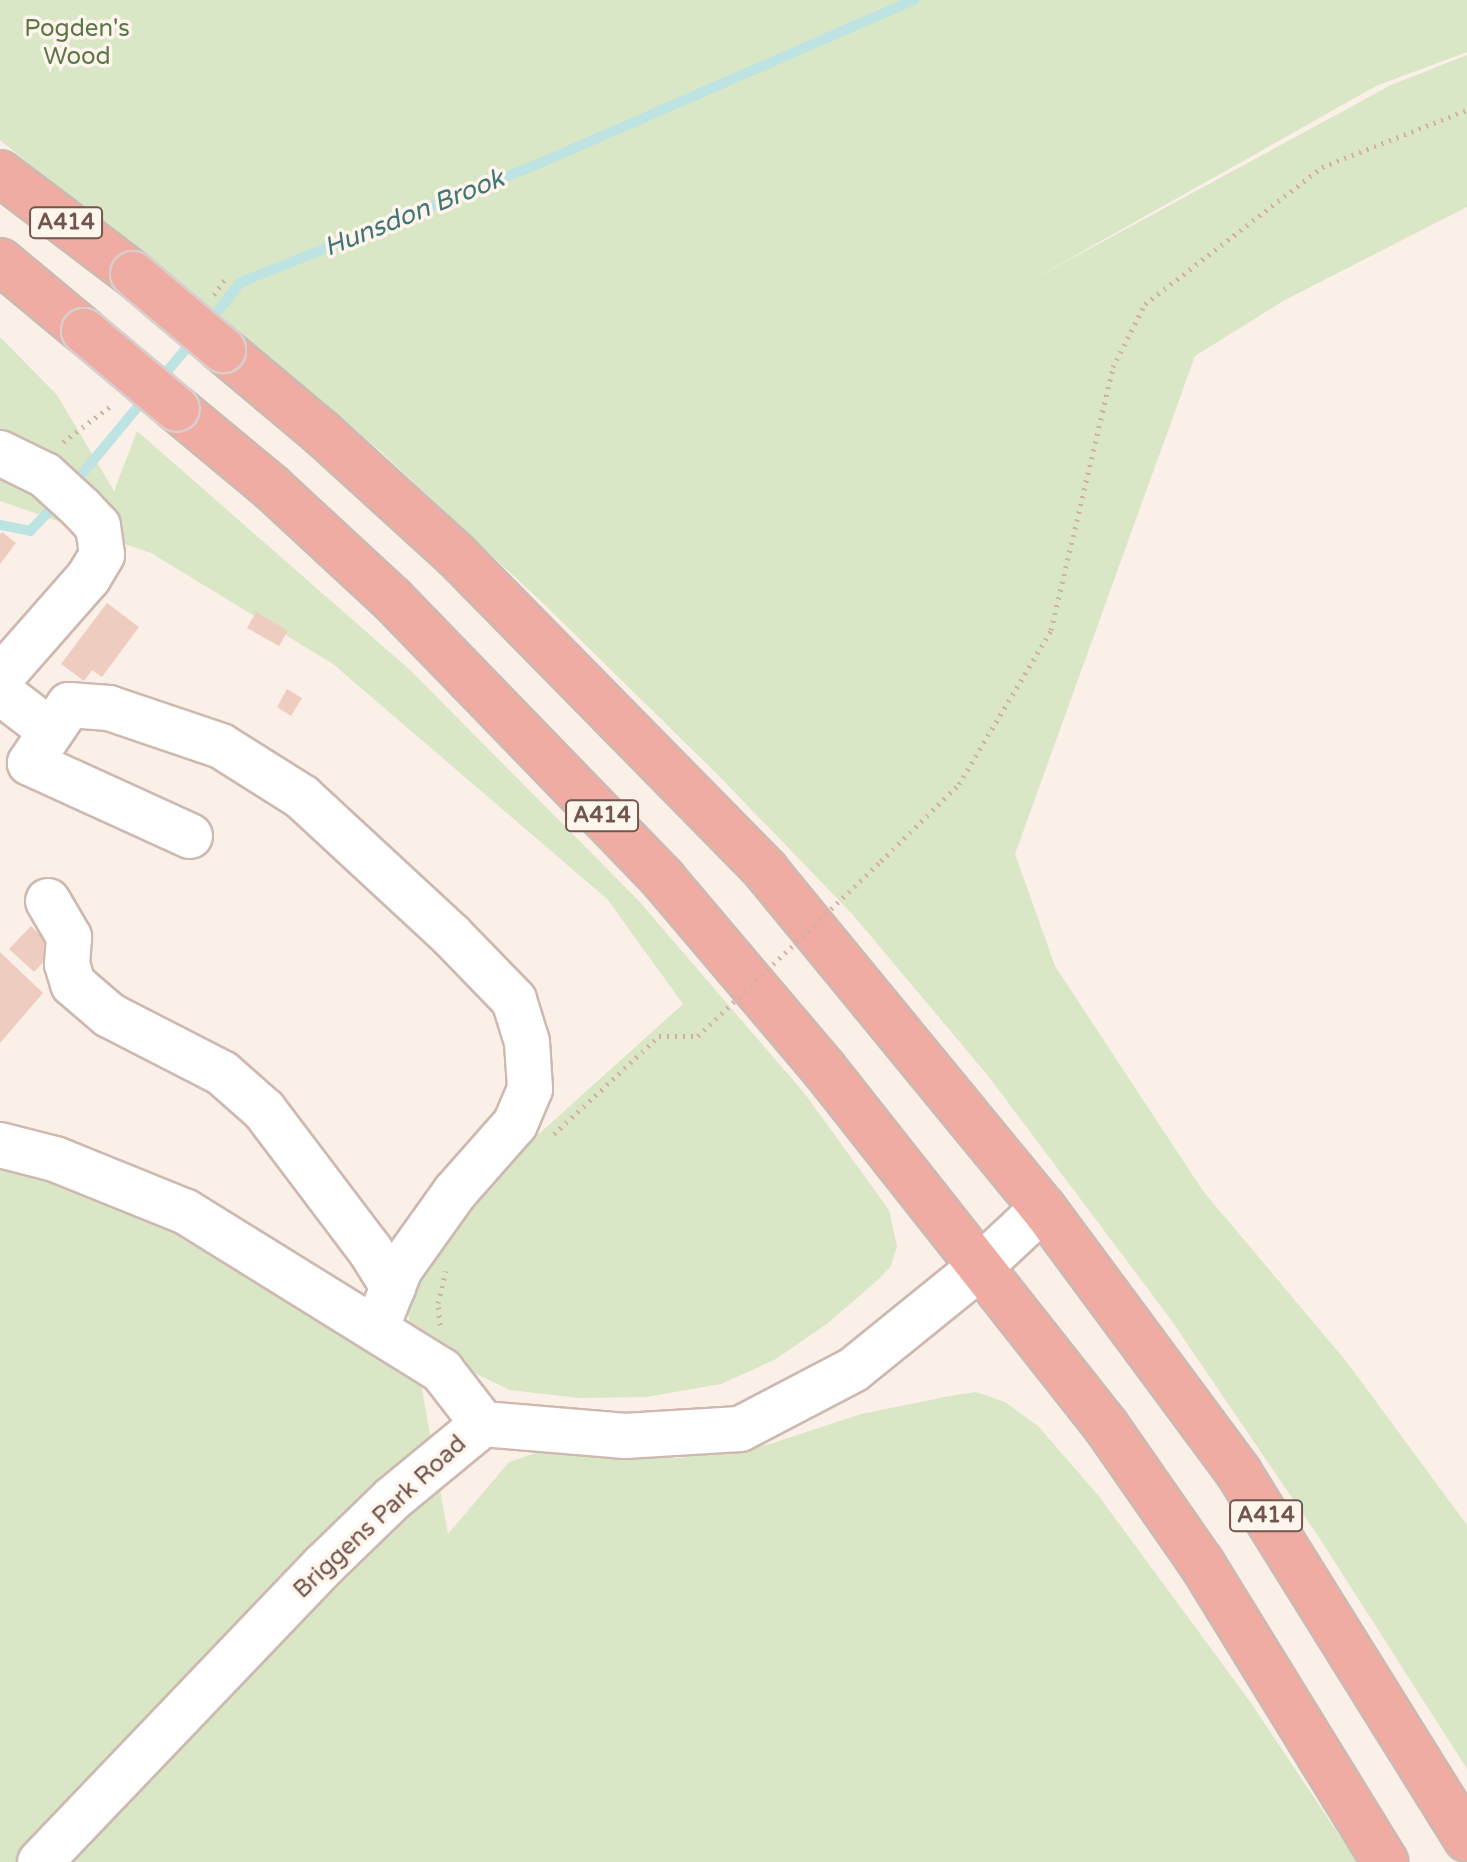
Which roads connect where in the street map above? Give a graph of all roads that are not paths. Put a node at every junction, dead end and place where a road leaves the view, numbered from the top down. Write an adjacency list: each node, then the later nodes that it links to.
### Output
1 (0, 173): 10 (highway, A414, bridge)
2 (0, 261): 11 (highway, A414, bridge)
3 (0, 453): 4 (street)
4 (0, 678)
5 (0, 692): 6 (street)
6 (51, 731): 7 (street); 12 (street)
7 (190, 836)
8 (48, 901): 12 (street)
9 (0, 1145): 13 (street)
10 (1043, 1208): 11 (street, Briggens Park Road); 15 (highway, A414)
11 (980, 1267): 14 (street, Briggens Park Road); 17 (highway, A414)
12 (393, 1287): 13 (street)
13 (376, 1329): 14 (street)
14 (483, 1424): 16 (street, Briggens Park Road)
15 (1467, 1839)
16 (40, 1862)
17 (1385, 1862)

